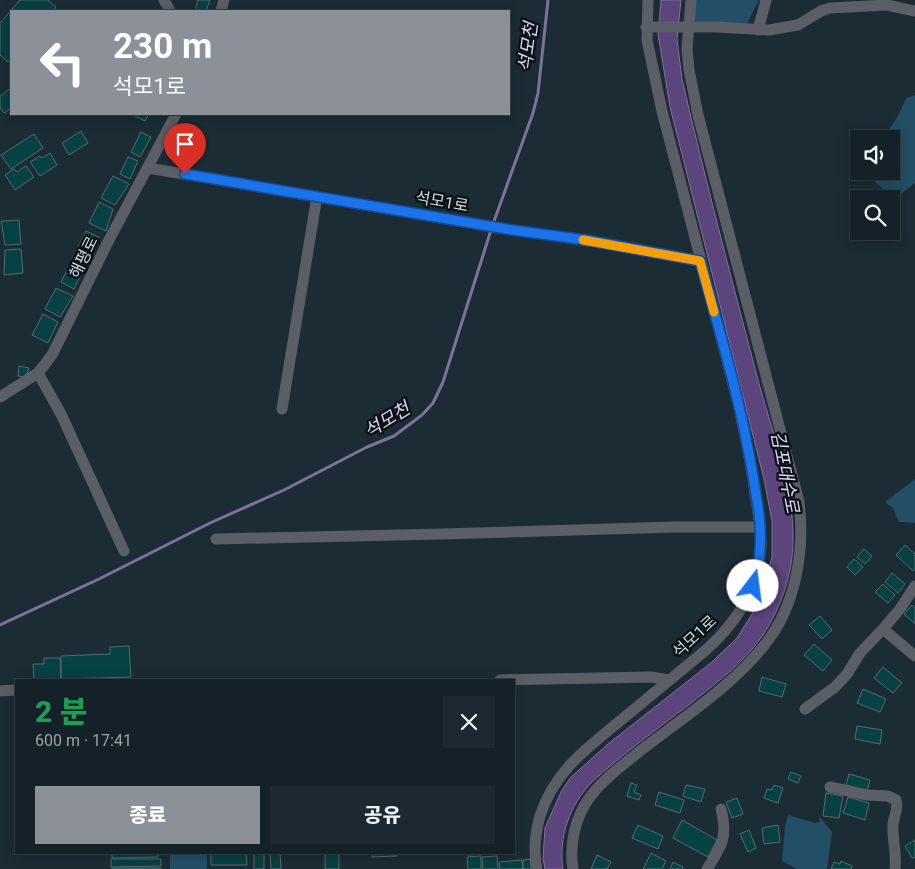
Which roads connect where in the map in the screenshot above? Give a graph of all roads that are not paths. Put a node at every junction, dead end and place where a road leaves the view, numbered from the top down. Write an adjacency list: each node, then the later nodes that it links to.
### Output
1 (648, 0): 5 (lane, 석모1로)
2 (691, 0): 6 (lane)
3 (766, 0): 7 (lane)
4 (915, 11): 7 (lane)
5 (650, 26): 6 (lane); 11 (lane, 석모1로)
6 (686, 27): 7 (lane); 29 (lane)
7 (758, 30)
8 (175, 115): 9 (lane, 해평로)
9 (148, 168): 10 (lane, 석모1로); 12 (lane, 해평로)
10 (317, 196): 11 (lane, 석모1로); 14 (lane)
11 (700, 261): 15 (lane, 석모1로)
12 (38, 373): 13 (lane, 해평로); 17 (lane)
13 (0, 396)
14 (282, 409)
15 (760, 527): 16 (lane); 22 (lane, 석모1로)
16 (216, 539)
17 (124, 551)
18 (915, 586): 19 (lane)
19 (883, 629): 20 (lane); 25 (lane)
20 (915, 656)
21 (515, 680): 22 (lane)
22 (670, 680): 28 (lane, 석모1로)
23 (15, 690): 24 (lane)
24 (0, 691)
25 (805, 709)
26 (830, 787): 31 (lane)
27 (721, 809): 30 (lane)
28 (537, 869)
29 (573, 869)
30 (707, 869)
31 (894, 869)

